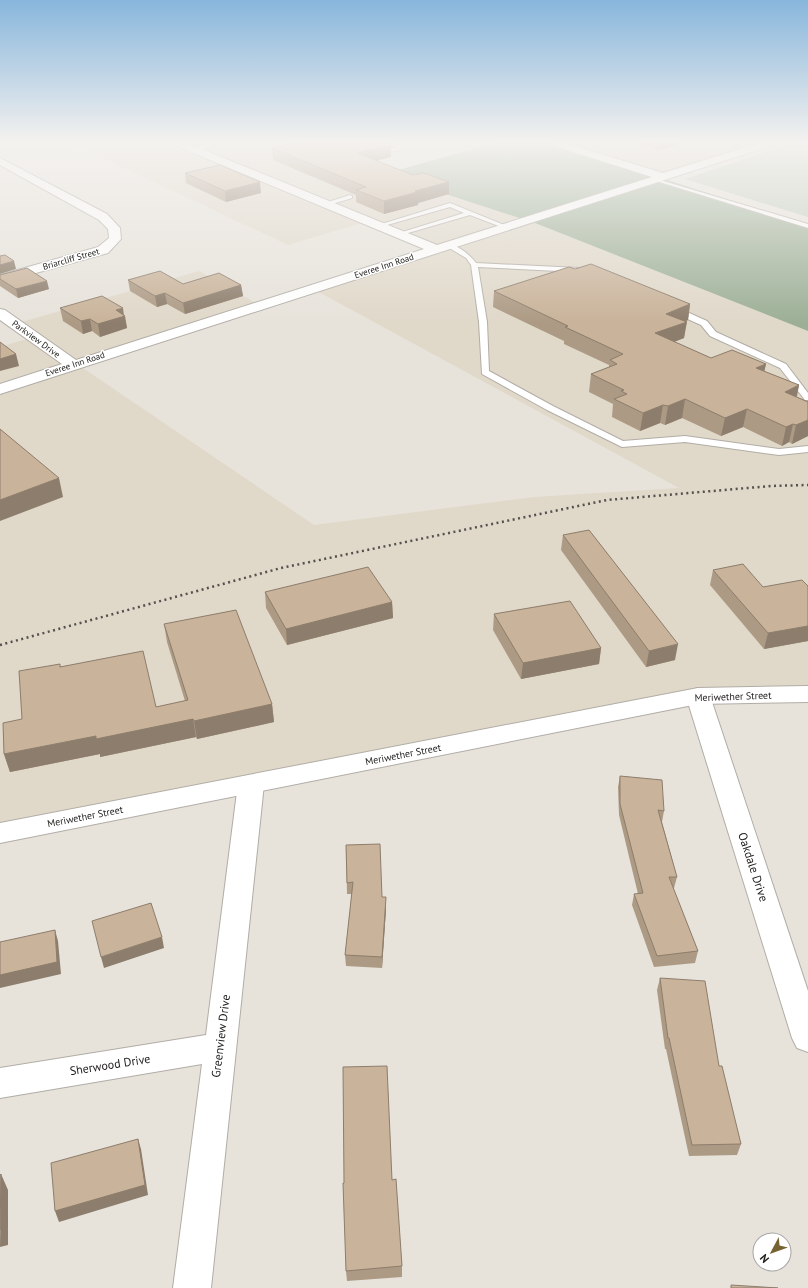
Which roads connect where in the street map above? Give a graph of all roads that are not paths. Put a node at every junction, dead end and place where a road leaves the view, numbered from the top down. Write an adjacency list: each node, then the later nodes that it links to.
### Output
1 (78, 203): 14 (street, Briarcliff Street)
2 (328, 203): 5 (lane)
3 (581, 203): 9 (street, Everee Inn Road)
4 (737, 203): 8 (lane)
5 (325, 204): 7 (street)
6 (470, 213): 7 (lane); 9 (lane); 10 (lane)
7 (378, 226): 10 (street)
8 (808, 226)
9 (506, 227): 11 (street, Everee Inn Road)
10 (399, 234): 11 (street)
11 (442, 247): 12 (lane); 17 (street, Everee Inn Road)
12 (474, 265): 13 (lane); 20 (lane)
13 (589, 271)
14 (0, 279)
15 (668, 306): 19 (lane)
16 (0, 313): 17 (street, Parkview Drive)
17 (72, 364): 18 (street, Everee Inn Road)
18 (0, 389)
19 (808, 398)
20 (808, 449)
21 (808, 694): 22 (street, Meriwether Street)
22 (698, 696): 23 (street, Meriwether Street); 25 (street, Oakdale Drive)
23 (251, 784): 24 (street, Meriwether Street); 26 (street, Greenview Drive)
24 (0, 833)
25 (808, 1038)
26 (220, 1047): 27 (street, Sherwood Drive); 28 (street, Greenview Drive)
27 (0, 1083)
28 (192, 1288)

